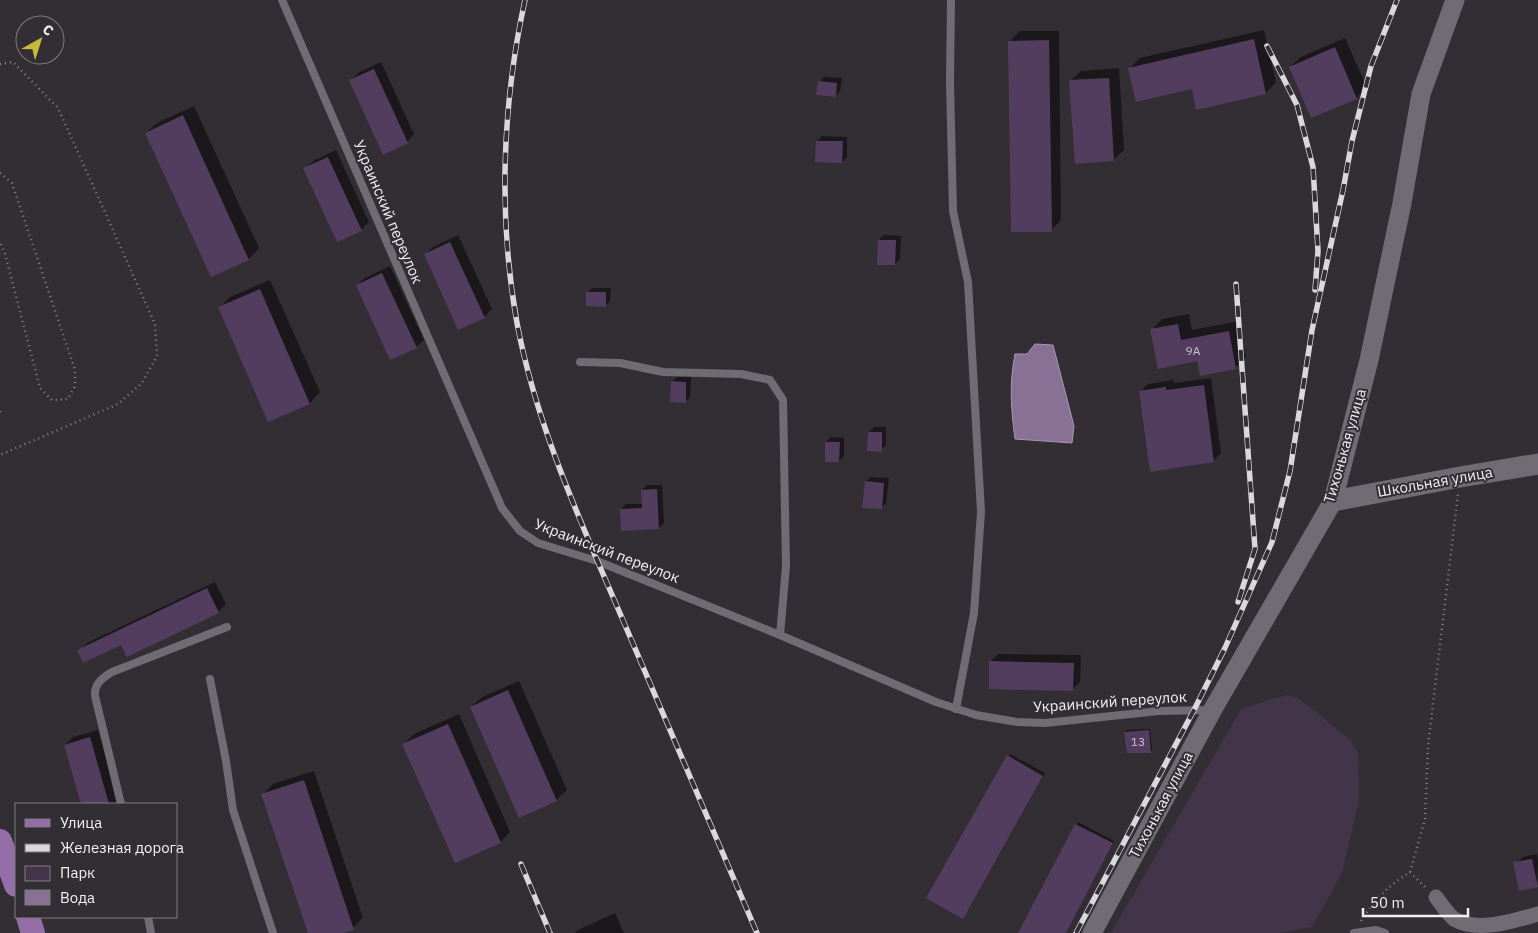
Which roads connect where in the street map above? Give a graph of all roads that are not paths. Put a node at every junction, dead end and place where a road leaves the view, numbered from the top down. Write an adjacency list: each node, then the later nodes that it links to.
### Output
1 (282, 0): 8 (lane, Украинский переулок)
2 (951, 0): 10 (lane)
3 (1455, 0): 6 (street, Тихонькая улица)
4 (580, 362): 8 (lane)
5 (1538, 464): 6 (main road, Школьная улица)
6 (1333, 501): 11 (street, Тихонькая улица)
7 (227, 627): 12 (lane)
8 (780, 635): 10 (lane, Украинский переулок)
9 (210, 679): 21 (lane)
10 (956, 709): 11 (lane, Украинский переулок)
11 (1213, 710): 22 (street, Тихонькая улица)
12 (121, 803)
13 (0, 841): 14 (main road)
14 (15, 882)
15 (1436, 897): 16 (street)
16 (1538, 914)
17 (28, 918): 19 (main road)
18 (148, 918): 20 (lane)
19 (33, 933)
20 (152, 933)
21 (273, 933)
22 (1092, 933)
23 (1354, 933): 24 (lane)
24 (1385, 933)

